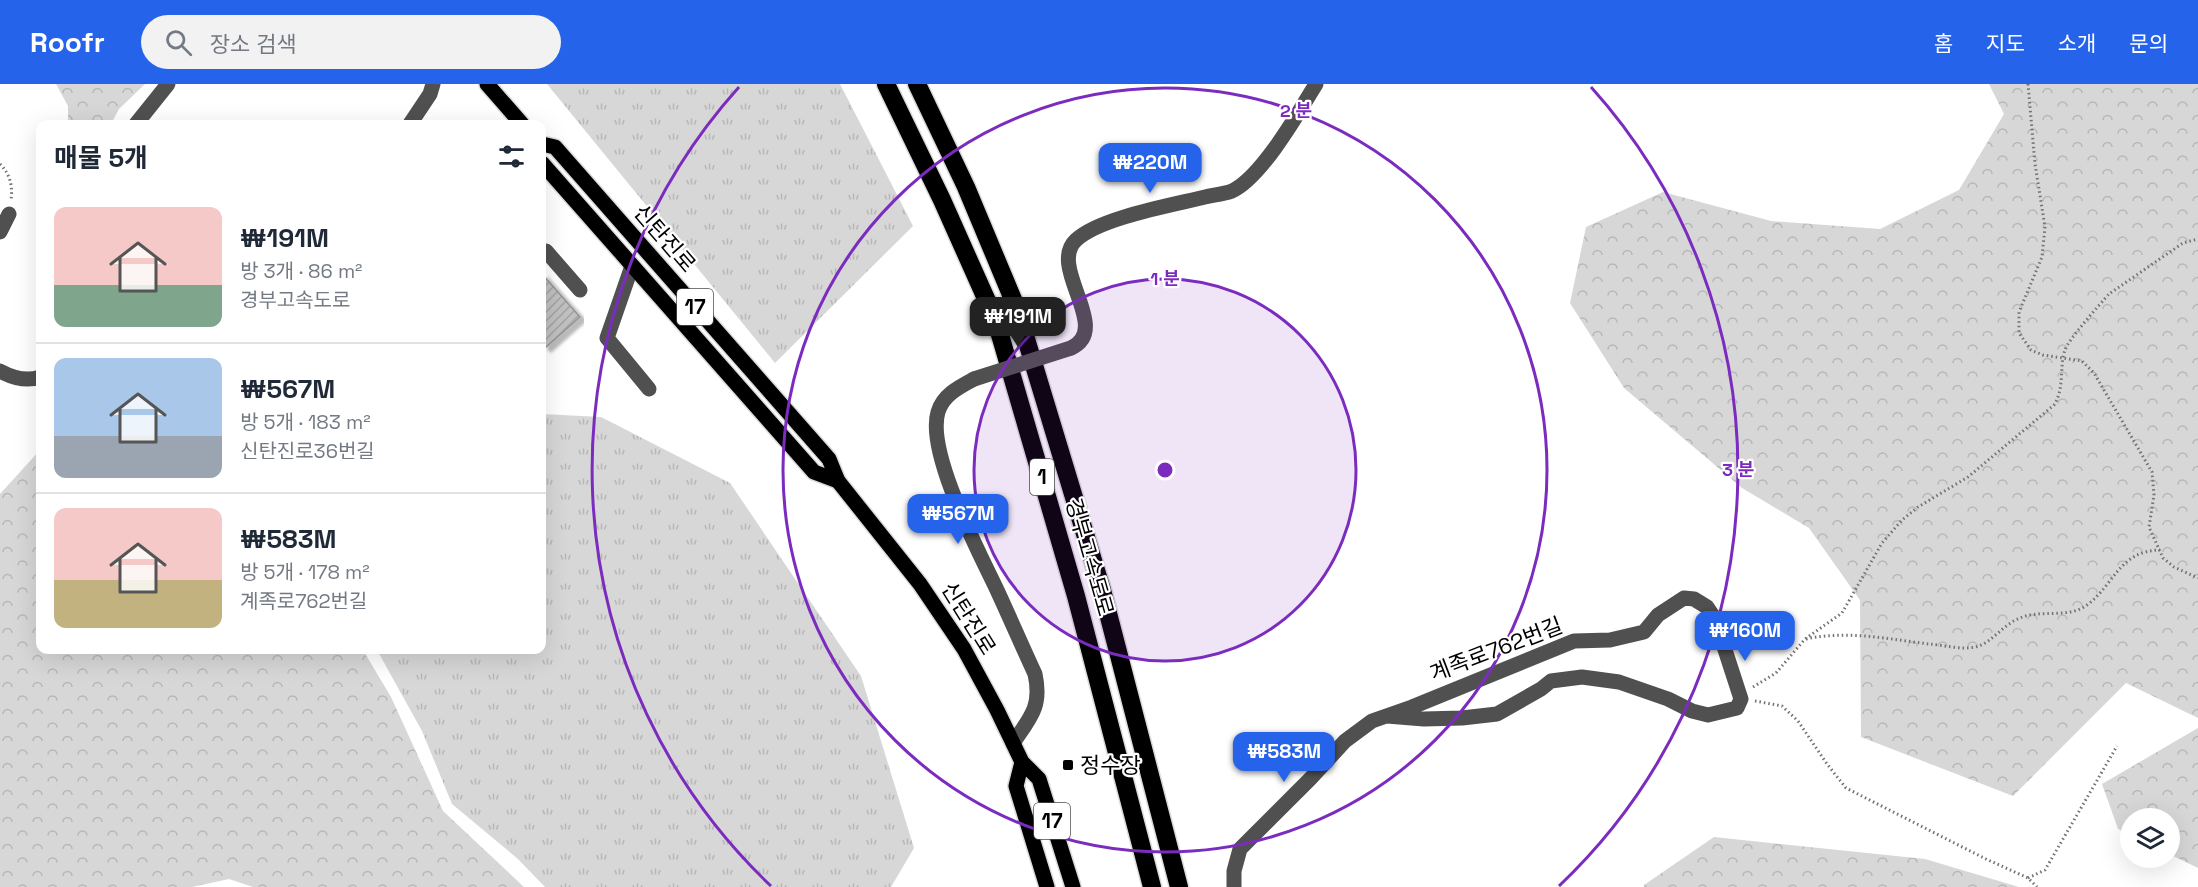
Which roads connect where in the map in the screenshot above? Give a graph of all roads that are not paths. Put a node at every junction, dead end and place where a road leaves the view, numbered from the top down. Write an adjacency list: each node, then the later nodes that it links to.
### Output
1 (168, 84): 7 (street)
2 (433, 84): 8 (street)
3 (487, 84): 9 (main road)
4 (886, 84): 26 (highway, 경부고속도로 / 1)
5 (917, 84): 27 (highway, 경부고속도로 / 1)
6 (1316, 84): 22 (street, bridge)
7 (139, 120)
8 (413, 120)
9 (518, 120)
10 (546, 145): 20 (main road, 신탄진로 / 17)
11 (546, 168): 15 (main road, 신탄진로 / 17)
12 (9, 214): 13 (street)
13 (0, 232)
14 (546, 254): 16 (street)
15 (632, 266): 19 (street); 20 (main road, 신탄진로 / 17)
16 (580, 290)
17 (0, 371): 18 (street)
18 (36, 379)
19 (649, 388)
20 (838, 481): 22 (main road, 신탄진로 / 17)
21 (1387, 716): 21 (street, 계족로762번길); 28 (street, 계족로762번길)
22 (1013, 743): 23 (main road, 신탄진로 / 17)
23 (1022, 762): 24 (main road, 17); 25 (main road, 신탄진로 / 17)
24 (1047, 887)
25 (1073, 887)
26 (1152, 887)
27 (1179, 887)
28 (1234, 887)

